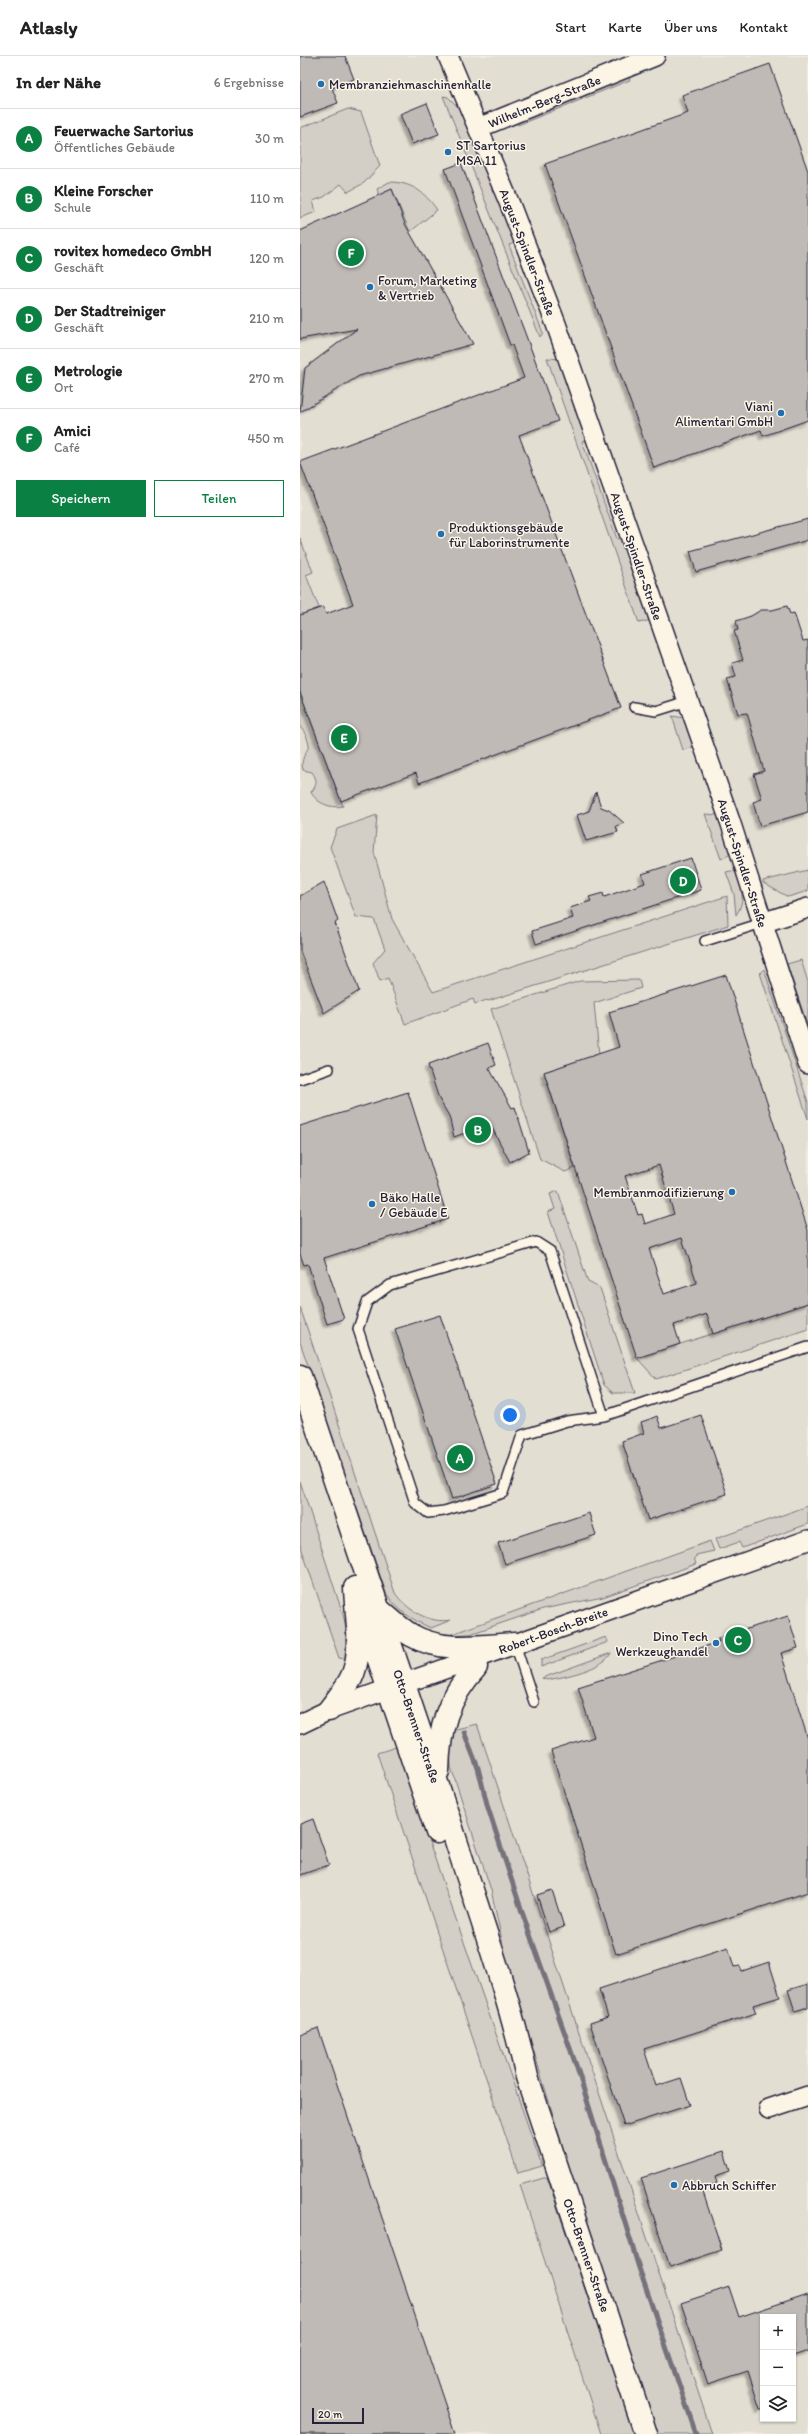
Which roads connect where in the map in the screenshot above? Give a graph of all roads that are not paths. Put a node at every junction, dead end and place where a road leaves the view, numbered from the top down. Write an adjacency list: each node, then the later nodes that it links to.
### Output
1 (448, 56): 3 (street, August-Spindler-Straße)
2 (655, 56): 3 (street, Wilhelm-Berg-Straße)
3 (478, 128): 4 (street, August-Spindler-Straße)
4 (688, 700): 5 (lane); 7 (street, August-Spindler-Straße)
5 (634, 707)
6 (808, 908): 7 (street)
7 (762, 923): 8 (lane); 9 (street, August-Spindler-Straße)
8 (705, 941)
9 (808, 1064)
10 (329, 1069): 11 (lane)
11 (300, 1079)
12 (808, 1347): 14 (lane)
13 (300, 1376): 19 (main road, Otto-Brenner-Straße)
14 (604, 1416): 14 (lane)
15 (300, 1424): 18 (main road, Otto-Brenner-Straße)
16 (808, 1540): 20 (street, Robert-Bosch-Breite)
17 (808, 1548): 20 (street, Robert-Bosch-Breite)
18 (354, 1588): 22 (main road, Otto-Brenner-Straße); 24 (main road)
19 (376, 1607): 20 (main road); 22 (main road, Otto-Brenner-Straße)
20 (516, 1648): 21 (street, Robert-Bosch-Breite); 22 (street, Robert-Bosch-Breite); 23 (lane)
21 (476, 1666): 22 (street, Robert-Bosch-Breite); 26 (main road)
22 (397, 1690): 24 (street, Robert-Bosch-Breite); 25 (street, Robert-Bosch-Breite); 26 (main road, Otto-Brenner-Straße); 27 (main road, Otto-Brenner-Straße)
23 (534, 1702)
24 (329, 1710): 25 (street, Robert-Bosch-Breite)
25 (300, 1725)
26 (437, 1784): 27 (main road, Otto-Brenner-Straße)
27 (527, 2077): 30 (main road, Otto-Brenner-Straße)
28 (808, 2096): 29 (street)
29 (769, 2109)
30 (646, 2434)

